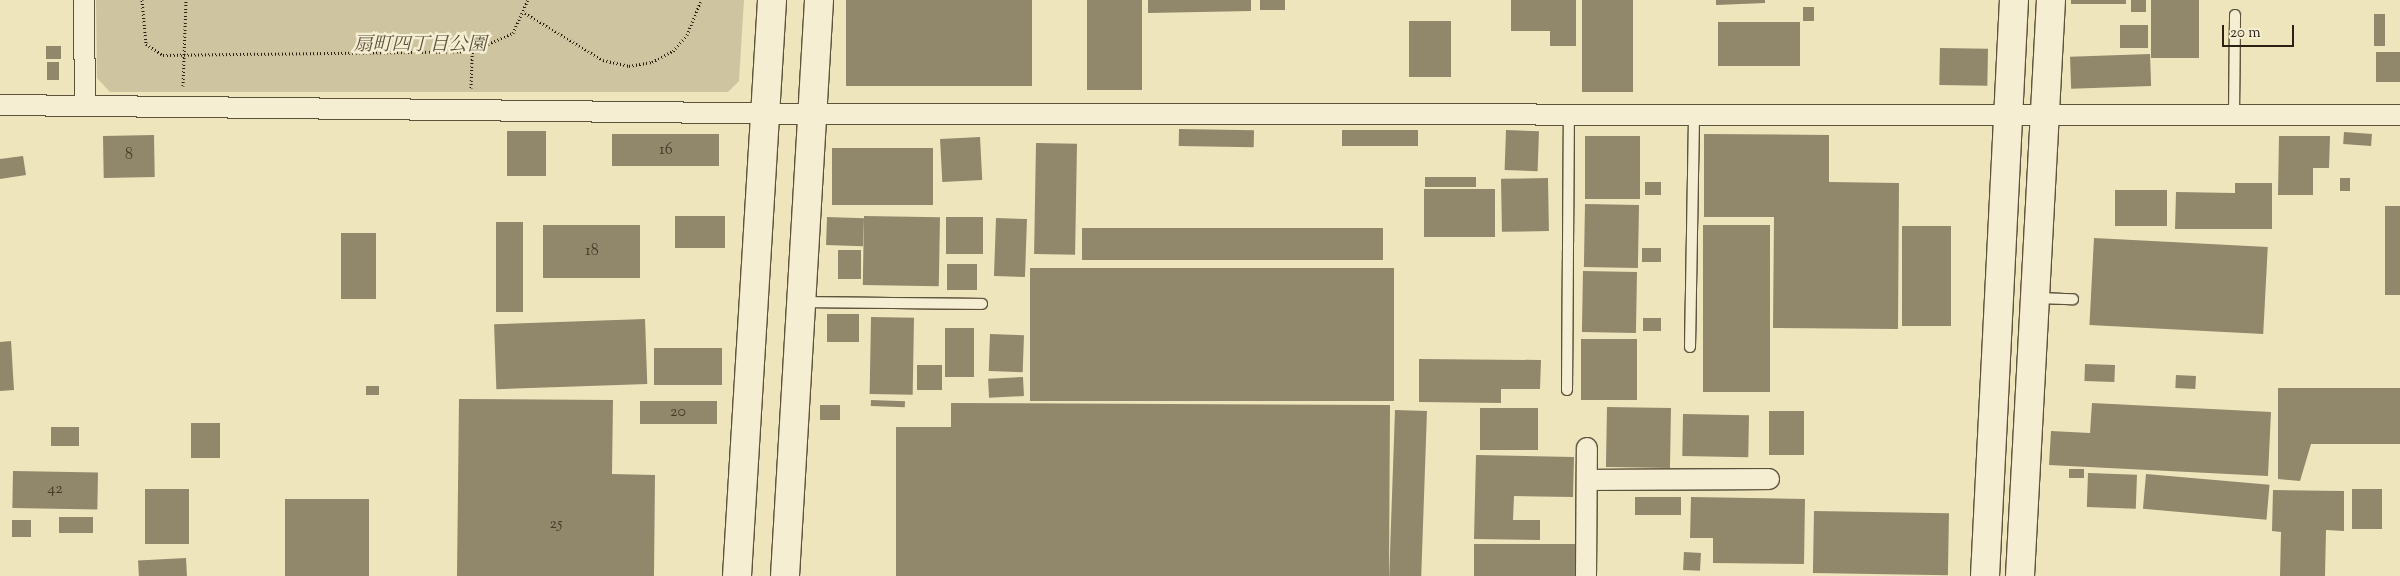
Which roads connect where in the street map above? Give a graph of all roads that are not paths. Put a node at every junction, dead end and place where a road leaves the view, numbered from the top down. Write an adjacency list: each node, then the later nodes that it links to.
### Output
1 (84, 0): 8 (street)
2 (772, 0): 9 (street)
3 (819, 0): 10 (street)
4 (2014, 0): 13 (street)
5 (2051, 0): 14 (street)
6 (2234, 15): 15 (lane)
7 (0, 105): 8 (street)
8 (86, 106): 9 (street)
9 (766, 111): 10 (street); 26 (street)
10 (813, 114): 11 (street); 19 (street)
11 (1569, 114): 12 (street); 22 (lane)
12 (1694, 114): 13 (street); 21 (lane)
13 (2008, 114): 14 (street); 29 (street)
14 (2046, 114): 15 (street); 17 (street)
15 (2234, 114): 16 (street)
16 (2400, 115)
17 (2036, 298): 18 (lane); 30 (street)
18 (2072, 299)
19 (802, 302): 20 (lane); 27 (street)
20 (982, 304)
21 (1690, 347)
22 (1567, 390)
23 (1587, 448): 25 (street)
24 (1769, 479): 25 (street)
25 (1587, 480): 28 (street)
26 (737, 576)
27 (785, 576)
28 (1586, 576)
29 (1985, 576)
30 (2020, 576)

